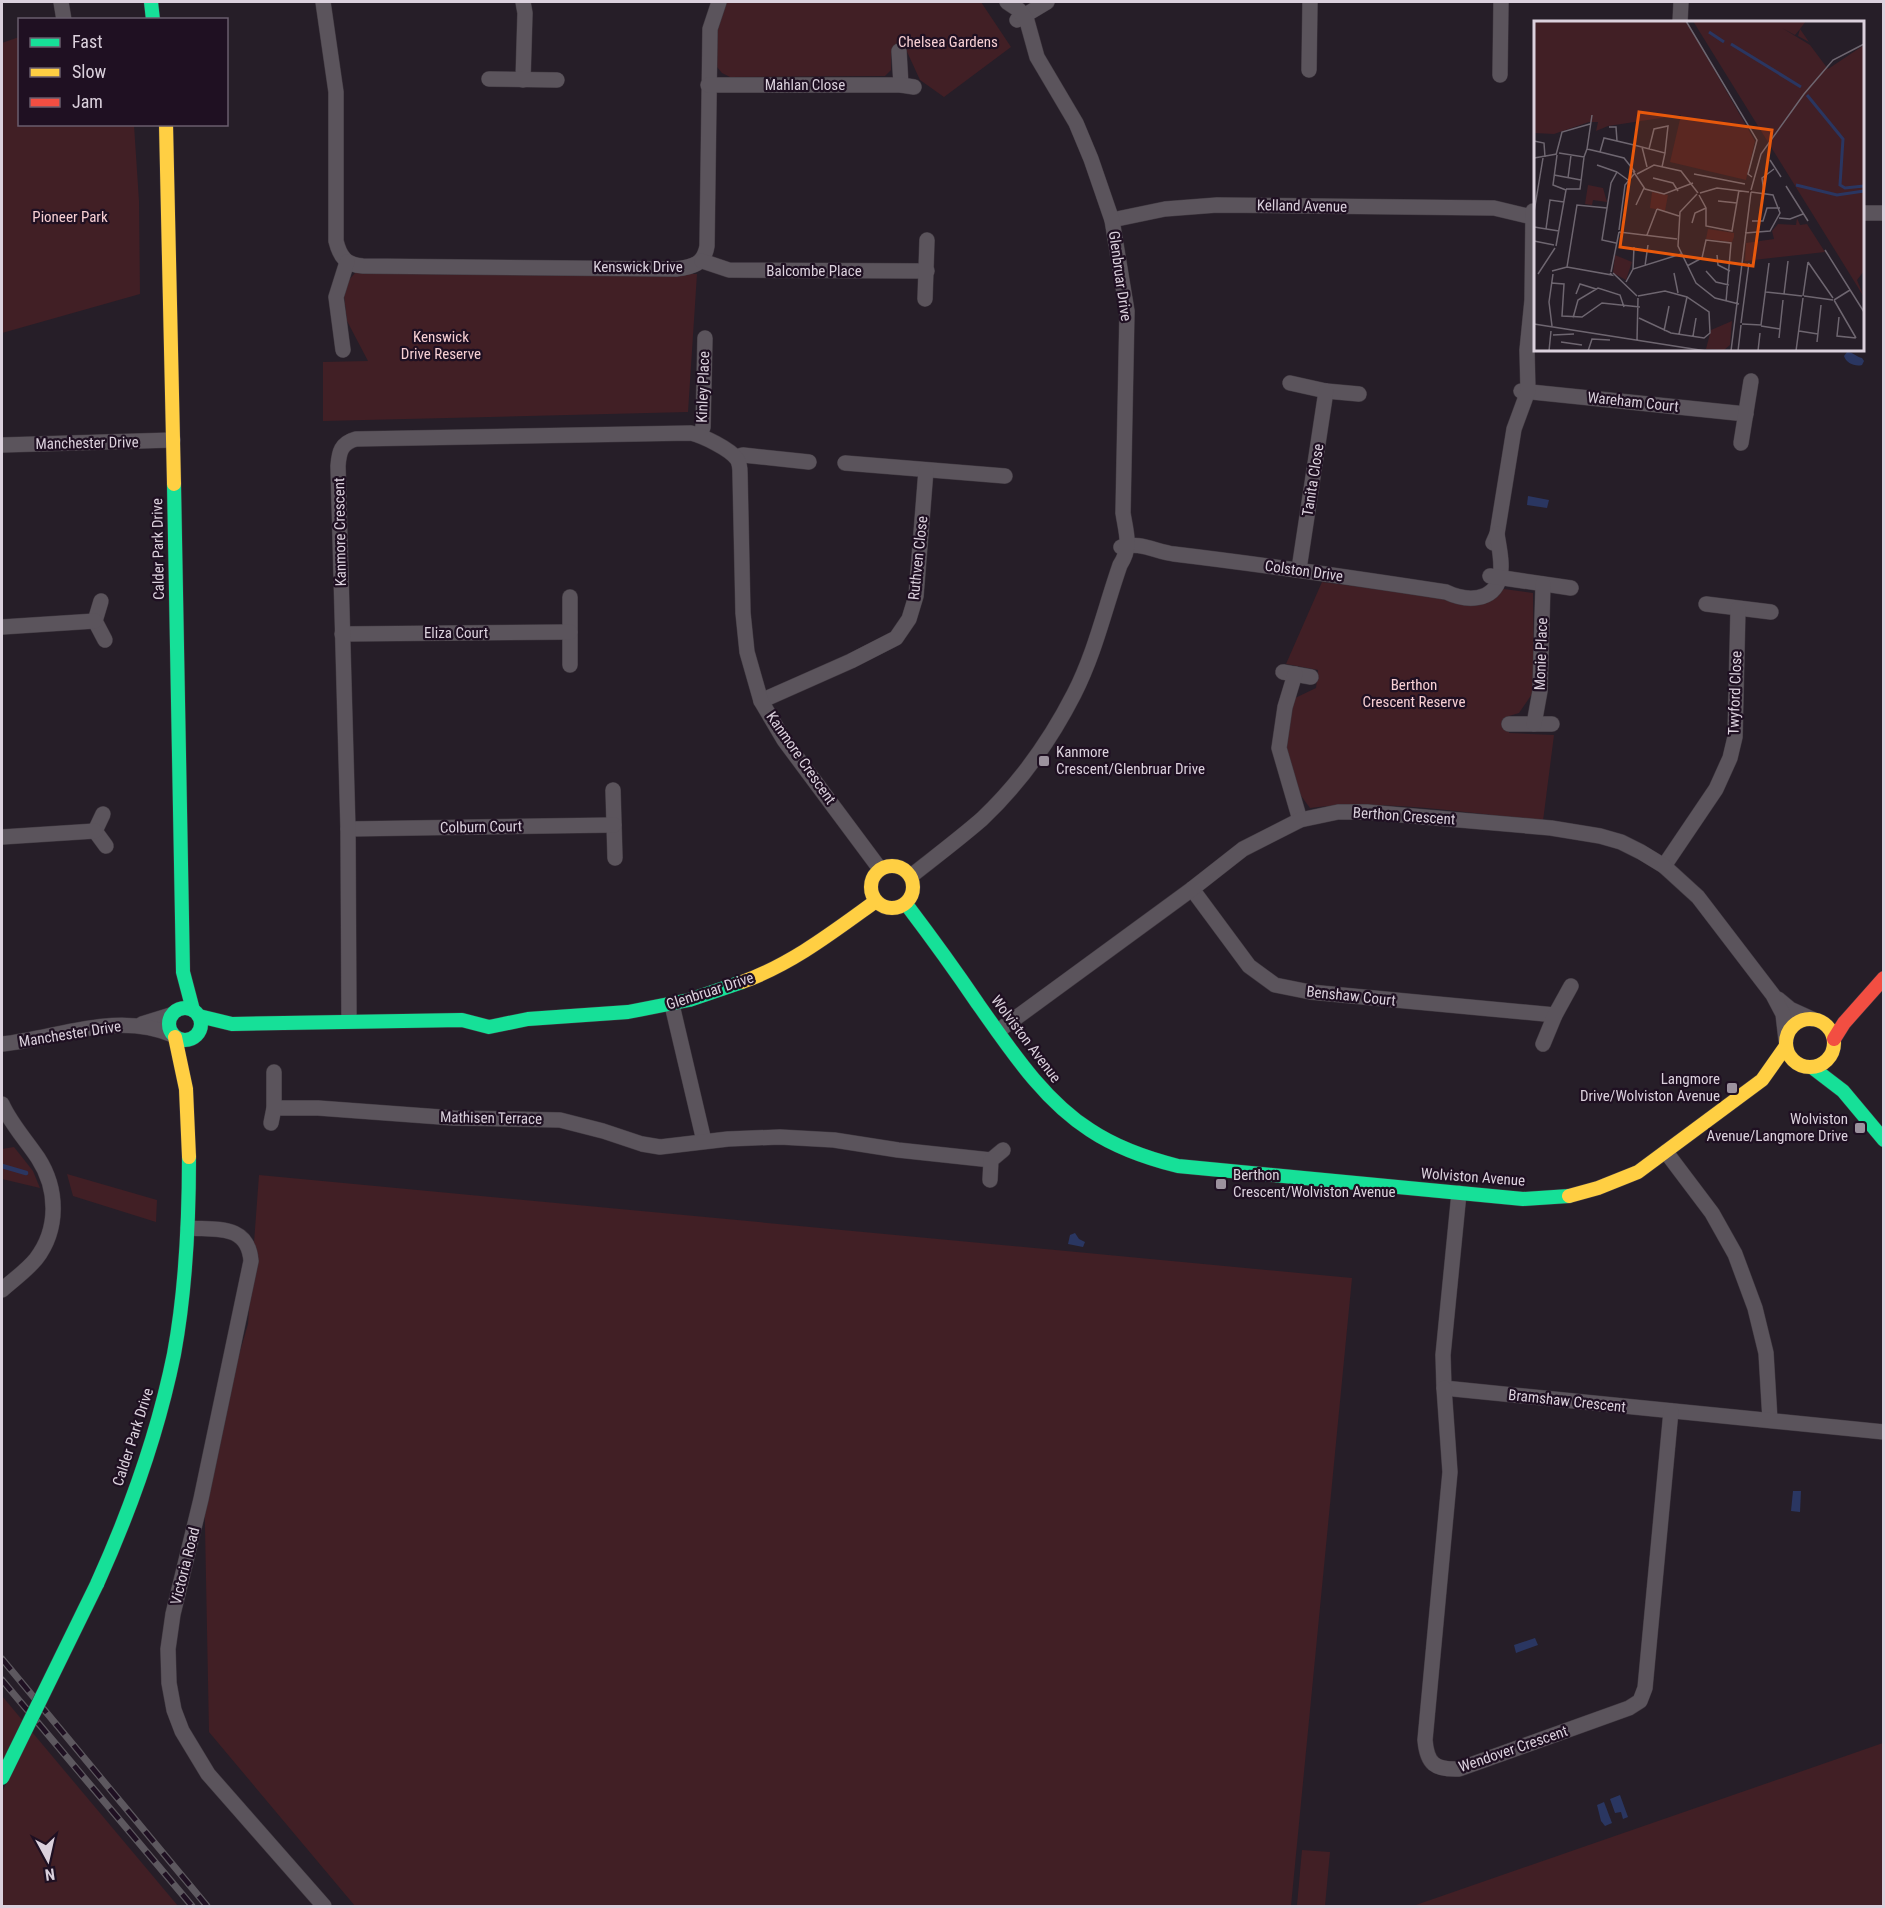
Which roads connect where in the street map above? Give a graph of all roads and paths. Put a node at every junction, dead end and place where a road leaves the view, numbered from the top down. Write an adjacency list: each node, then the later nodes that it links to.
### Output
1 (61, 2): 12 (street)
2 (151, 2): 13 (street)
3 (323, 2): 30 (street)
4 (523, 2): 20 (street)
5 (719, 2): 22 (street, Kenswick Drive)
6 (1001, 2): 14 (street, Glenbruar Drive)
7 (1007, 2): 14 (street)
8 (1047, 2): 14 (street)
9 (1310, 2): 17 (street)
10 (1501, 2): 18 (street)
11 (1681, 2): 15 (street)
12 (64, 18)
13 (153, 18)
14 (1021, 18): 27 (street, Glenbruar Drive)
15 (1680, 21)
16 (899, 51): 22 (street, Mahlan Close)
17 (1309, 70)
18 (1500, 75)
19 (489, 79): 20 (street)
20 (523, 80): 21 (street)
21 (557, 80)
22 (708, 85): 29 (street, Kenswick Drive)
23 (166, 126): 42 (street, Calder Park Drive)
24 (1864, 213): 25 (street)
25 (1883, 213)
26 (1534, 214): 27 (street, Kelland Avenue); 38 (street)
27 (1112, 220): 50 (street, Glenbruar Drive)
28 (927, 240): 31 (street)
29 (702, 261): 30 (street, Kenswick Drive); 31 (street, Balcombe Place)
30 (347, 262): 34 (street)
31 (927, 272): 32 (street)
32 (925, 299)
33 (705, 338): 41 (street, Kinley Place)
34 (343, 350)
35 (1751, 381): 40 (street)
36 (1290, 383): 37 (street)
37 (1326, 391): 39 (street); 51 (street, Tanita Close)
38 (1525, 391): 40 (street, Wareham Court); 52 (street)
39 (1359, 394)
40 (1746, 414): 43 (street)
41 (700, 435): 45 (street, Kanmore Crescent); 63 (street, Kanmore Crescent)
42 (173, 440): 44 (street, Manchester Drive); 86 (street, Calder Park Drive)
43 (1741, 444)
44 (2, 445)
45 (736, 458): 46 (street); 67 (street, Kanmore Crescent)
46 (809, 462)
47 (845, 463): 48 (street)
48 (926, 470): 49 (street); 67 (street, Ruthven Close)
49 (1005, 476)
50 (1125, 548): 51 (street, Colston Drive); 82 (street, Glenbruar Drive)
51 (1299, 569): 52 (street, Colston Drive)
52 (1495, 577): 53 (street)
53 (1543, 584): 54 (street); 69 (street, Monie Place)
54 (1571, 588)
55 (570, 597): 62 (street)
56 (101, 601): 60 (street)
57 (1706, 604): 58 (street)
58 (1738, 609): 59 (street); 80 (street, Twyford Close)
59 (1771, 612)
60 (95, 621): 61 (street); 64 (street)
61 (2, 627)
62 (570, 632): 63 (street, Eliza Court); 65 (street)
63 (342, 634): 75 (street, Kanmore Crescent)
64 (105, 640)
65 (570, 665)
66 (1311, 677): 73 (street)
67 (761, 701): 81 (street, Kanmore Crescent)
68 (1509, 724): 69 (street)
69 (1534, 724): 70 (street)
70 (1552, 724)
71 (613, 790): 74 (street)
72 (103, 813): 76 (street)
73 (1300, 820): 80 (street, Berthon Crescent); 83 (street, Berthon Crescent)
74 (614, 825): 75 (street, Colburn Court); 79 (street)
75 (348, 829): 96 (street, Kanmore Crescent)
76 (95, 831): 77 (street); 78 (street)
77 (2, 837)
78 (106, 846)
79 (615, 858)
80 (1664, 866): 89 (street, Berthon Crescent)
81 (880, 869): 82 (street); 84 (street)
82 (911, 876): 85 (street)
83 (1192, 889): 94 (street, Benshaw Court); 99 (street, Berthon Crescent)
84 (876, 901): 85 (street); 90 (street, Glenbruar Drive)
85 (906, 904): 99 (street, Wolviston Avenue)
86 (183, 972): 92 (street, Calder Park Drive); 93 (street, Calder Park Drive)
87 (1884, 978): 91 (street)
88 (1571, 986): 94 (street)
89 (1773, 995): 95 (street, Berthon Crescent); 103 (street, Berthon Crescent)
90 (672, 1005): 96 (street, Glenbruar Drive); 113 (street)
91 (1858, 1007): 95 (street); 102 (street)
92 (173, 1013): 93 (street); 98 (street, Manchester Drive); 100 (street)
93 (196, 1013): 97 (street, Glenbruar Drive); 101 (street)
94 (1555, 1015): 105 (street)
95 (1814, 1020): 102 (street); 103 (street)
96 (349, 1021): 97 (street, Glenbruar Drive)
97 (232, 1024): 101 (street, Glenbruar Drive)
98 (139, 1025): 100 (street, Manchester Drive); 104 (street, Manchester Drive)
99 (998, 1031): 116 (street, Wolviston Avenue)
100 (174, 1036): 101 (street); 108 (street, Calder Park Drive)
101 (195, 1036): 108 (street, Calder Park Drive)
102 (1834, 1042): 106 (street); 110 (street)
103 (1786, 1043): 106 (street); 109 (street, Wolviston Avenue)
104 (2, 1044)
105 (1543, 1044)
106 (1809, 1067): 109 (street, Wolviston Avenue); 110 (street)
107 (274, 1072): 113 (street, Mathisen Terrace)
108 (185, 1078): 117 (street, Calder Park Drive)
109 (1762, 1080): 114 (street, Wolviston Avenue)
110 (1847, 1093): 112 (street)
111 (2, 1104): 118 (street)
112 (1884, 1140)
113 (704, 1142): 115 (street, Mathisen Terrace)
114 (1666, 1152): 116 (street, Wolviston Avenue); 121 (street)
115 (990, 1180)
116 (1459, 1193): 119 (street)
117 (188, 1228): 123 (street, Calder Park Drive, bridge); 124 (street, Victoria Road)
118 (2, 1290)
119 (1444, 1388): 120 (street, Bramshaw Crescent); 120 (street, Wendover Crescent)
120 (1671, 1411): 121 (street, Bramshaw Crescent)
121 (1770, 1420): 122 (street, Bramshaw Crescent)
122 (1884, 1432)
123 (2, 1778)
124 (324, 1906)

